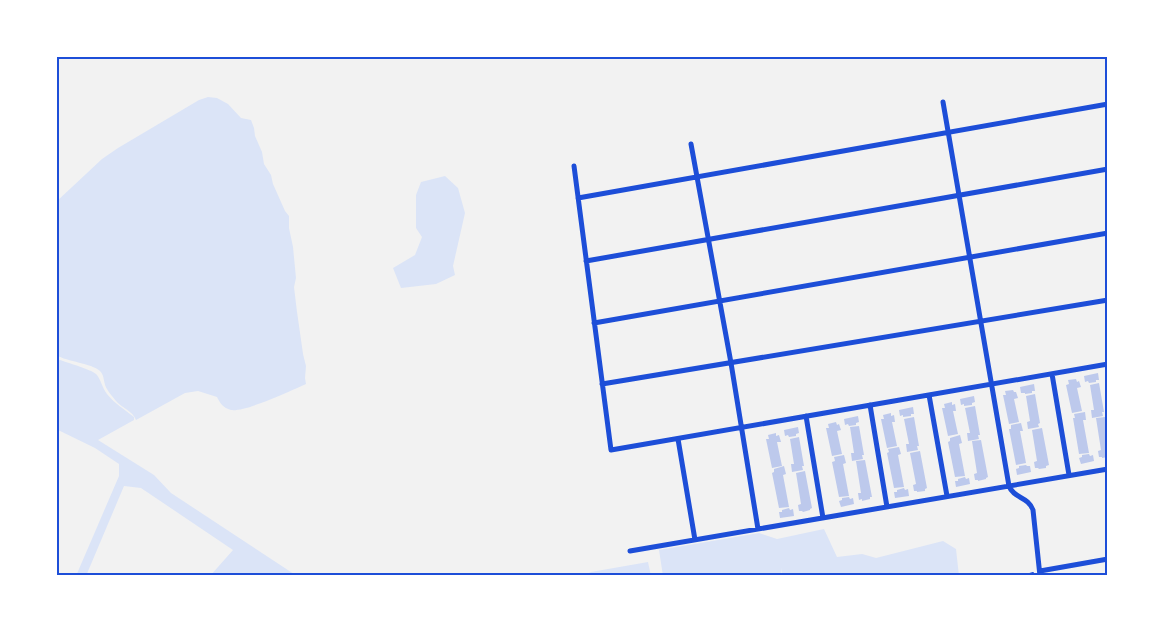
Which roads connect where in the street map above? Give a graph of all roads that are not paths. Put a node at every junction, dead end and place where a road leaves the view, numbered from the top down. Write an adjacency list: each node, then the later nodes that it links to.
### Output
1 (943, 102): 3 (street)
2 (1108, 104): 3 (street)
3 (948, 133): 7 (street); 8 (street)
4 (692, 144): 7 (street)
5 (574, 166): 9 (street)
6 (1108, 169): 8 (street)
7 (697, 176): 9 (street); 11 (street)
8 (959, 195): 11 (street); 12 (street)
9 (578, 198): 13 (street)
10 (1108, 233): 12 (street)
11 (709, 240): 13 (street); 15 (street)
12 (970, 257): 15 (street); 16 (street)
13 (586, 261): 17 (street)
14 (1108, 300): 16 (street)
15 (720, 301): 17 (street); 18 (street)
16 (981, 322): 18 (street); 22 (street)
17 (594, 323): 21 (street)
18 (731, 363): 21 (street); 26 (street)
19 (1108, 364): 20 (street)
20 (1052, 374): 22 (street); 29 (street)
21 (602, 384): 27 (street)
22 (992, 384): 23 (street); 30 (street)
23 (929, 395): 24 (street); 31 (street)
24 (870, 405): 25 (street); 32 (street)
25 (806, 416): 26 (street); 33 (street)
26 (741, 428): 27 (street); 34 (street)
27 (678, 439): 35 (street)
28 (1108, 469): 29 (street)
29 (1069, 475): 30 (street)
30 (1009, 486): 31 (street); 38 (street)
31 (946, 496): 32 (street)
32 (887, 507): 33 (street)
33 (823, 518): 34 (street)
34 (758, 529): 35 (street)
35 (695, 540): 36 (street)
36 (630, 551)
37 (1108, 559): 38 (street)
38 (1040, 574)

